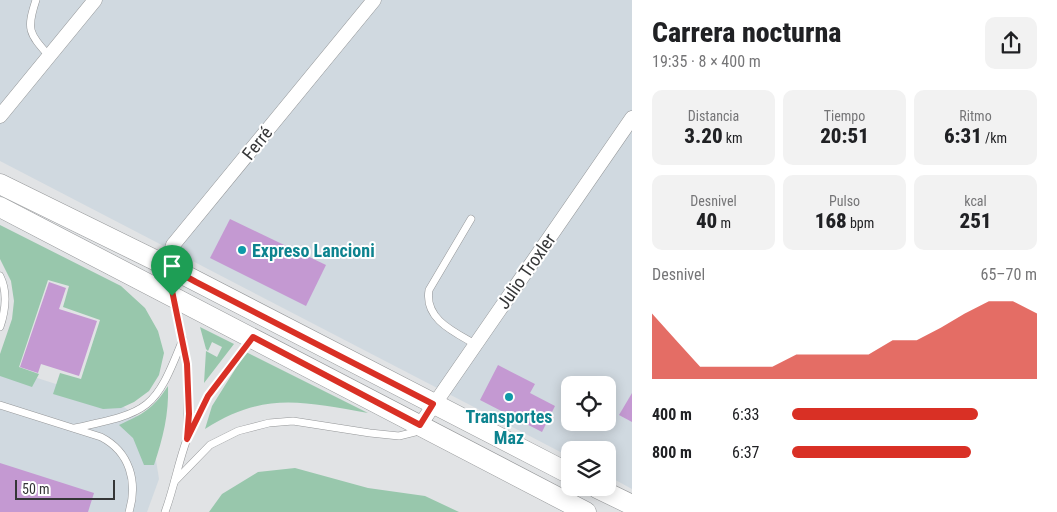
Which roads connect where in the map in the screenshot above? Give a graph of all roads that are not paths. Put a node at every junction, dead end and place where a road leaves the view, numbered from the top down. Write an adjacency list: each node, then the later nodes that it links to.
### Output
1 (36, 0): 4 (lane)
2 (95, 0): 4 (street)
3 (374, 0): 10 (street, Ferré)
4 (49, 56): 5 (street)
5 (0, 116)
6 (632, 118): 16 (street, Julio Troxler)
7 (0, 184): 10 (main road)
8 (0, 207): 12 (main road)
9 (471, 219): 16 (lane)
10 (167, 266): 12 (street, Ferré); 17 (main road)
11 (0, 276): 13 (lane)
12 (172, 296): 14 (main road); 15 (lane)
13 (0, 327)
14 (253, 337): 19 (main road); 21 (lane)
15 (183, 339): 20 (lane); 21 (lane)
16 (475, 344): 17 (street, Julio Troxler)
17 (433, 404): 19 (street, Julio Troxler); 22 (main road)
18 (0, 406): 20 (lane)
19 (420, 425): 23 (lane); 28 (main road)
20 (74, 428): 26 (lane)
21 (187, 439): 23 (lane)
22 (561, 469)
23 (175, 481): 27 (lane)
24 (613, 496): 25 (main road)
25 (632, 506)
26 (129, 512)
27 (165, 512)
28 (586, 512)

